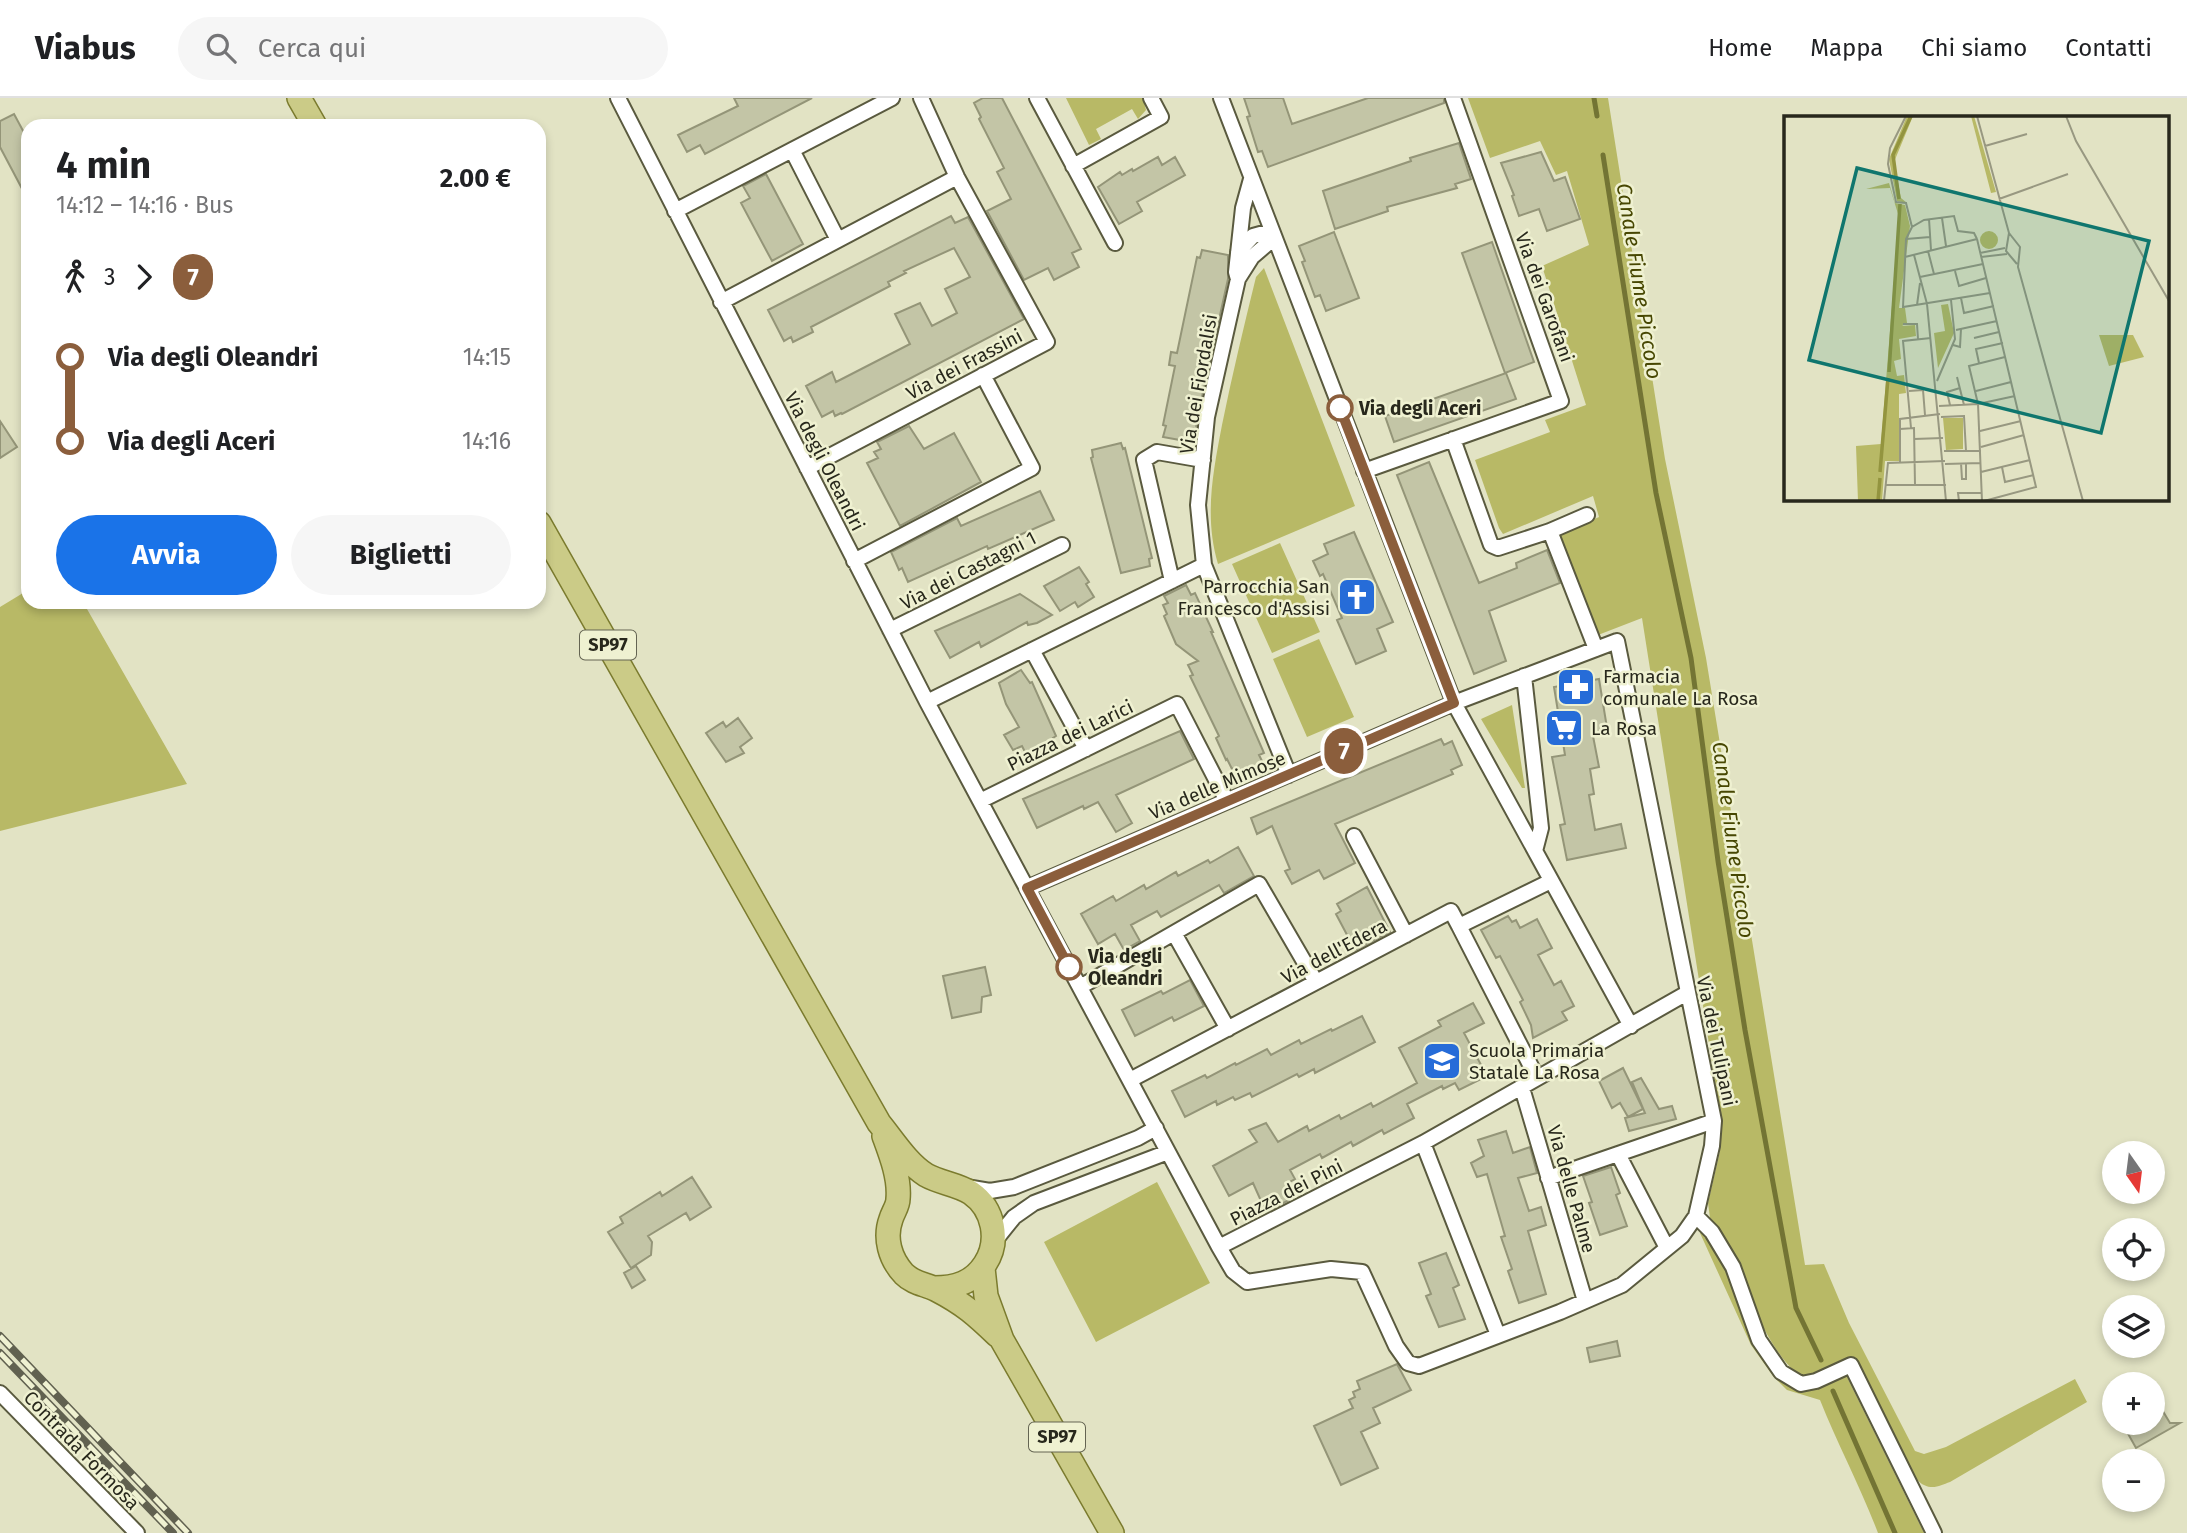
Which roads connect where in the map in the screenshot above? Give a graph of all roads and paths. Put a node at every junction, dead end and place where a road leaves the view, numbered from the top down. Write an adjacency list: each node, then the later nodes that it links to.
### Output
1 (299, 98): 9 (main road)
2 (618, 98): 14 (street, Via degli Oleandri)
3 (892, 98): 10 (street)
4 (921, 98): 12 (street)
5 (1037, 98): 11 (street)
6 (1152, 98): 11 (street)
7 (1221, 98): 13 (street)
8 (1453, 98): 22 (street, Via dei Garofani)
9 (311, 119)
10 (792, 150): 14 (street); 16 (street)
11 (1073, 166): 17 (street)
12 (957, 177): 16 (street); 21 (street, Via dei Frassini)
13 (1251, 179): 15 (street); 18 (street, Via dei Fiordalisi)
14 (675, 211): 20 (street, Via degli Oleandri)
15 (1272, 234): 18 (street); 19 (street, Via dei Fiordalisi); 25 (street)
16 (838, 240): 20 (street)
17 (1115, 243)
18 (1238, 251): 19 (street, Via dei Fiordalisi)
19 (1238, 279): 23 (street, Via dei Fiordalisi)
20 (721, 302): 24 (street, Via degli Oleandri)
21 (983, 375): 24 (street, Via dei Frassini); 30 (street)
22 (1453, 439): 25 (street); 27 (street)
23 (1203, 460): 31 (street, Via dei Fiordalisi); 32 (street)
24 (807, 468): 30 (street, Via degli Oleandri)
25 (1364, 471): 39 (street)
26 (1587, 515): 27 (street)
27 (1550, 531): 35 (street)
28 (546, 535): 60 (main road, SP97)
29 (1062, 544): 33 (street, Via dei Castagni 1)
30 (854, 561): 33 (street, Via degli Oleandri)
31 (1204, 565): 32 (street); 41 (street, Via dei Fiordalisi)
32 (1171, 581): 36 (street)
33 (890, 631): 38 (street, Via degli Oleandri)
34 (1617, 641): 35 (street, Via delle Mimose); 53 (street, Via dei Tulipani)
35 (1596, 649): 37 (street, Via delle Mimose)
36 (1032, 650): 38 (street); 40 (street)
37 (1524, 676): 39 (street, Via delle Mimose); 45 (street)
38 (927, 702): 42 (street, Via degli Oleandri)
39 (1454, 703): 41 (street, Via delle Mimose); 45 (street)
40 (1086, 748): 42 (street, Piazza dei Larici); 43 (street, Piazza dei Larici)
41 (1289, 775): 43 (street, Via delle Mimose)
42 (980, 801): 47 (street, Via degli Oleandri)
43 (1227, 801): 47 (street, Via delle Mimose)
44 (1354, 836): 50 (street)
45 (1535, 851): 46 (street)
46 (1551, 881): 48 (street); 54 (street)
47 (1027, 888): 52 (street, Via degli Oleandri)
48 (1459, 926): 50 (street, Via dell'Edera); 56 (street)
49 (1174, 933): 51 (street); 52 (street); 55 (street)
50 (1406, 935): 51 (street, Via dell'Edera)
51 (1317, 982): 55 (street, Via dell'Edera)
52 (1080, 987): 57 (street, Via degli Oleandri)
53 (1687, 993): 54 (street, Piazza dei Pini); 59 (street, Via dei Tulipani)
54 (1631, 1026): 56 (street, Piazza dei Pini)
55 (1228, 1029): 57 (street, Via dell'Edera)
56 (1536, 1078): 58 (street, Piazza dei Pini)
57 (1130, 1080): 61 (street, Via degli Oleandri)
58 (1522, 1088): 62 (street, Piazza dei Pini); 65 (street, Via delle Palme)
59 (1714, 1121): 64 (street); 68 (street, Via dei Tulipani)
60 (879, 1123): 66 (main road, SP97); 67 (main road, SP97)
61 (1156, 1128): 63 (street, Via degli Oleandri); 66 (street)
62 (1423, 1143): 70 (street, Piazza dei Pini); 75 (street)
63 (1168, 1152): 69 (street); 70 (street, Via degli Oleandri)
64 (1618, 1154): 65 (street); 71 (street)
65 (1548, 1178): 74 (street, Via delle Palme)
66 (952, 1185): 67 (main road); 69 (main road)
67 (897, 1207): 73 (main road)
68 (1696, 1216): 71 (street, Via dei Tulipani); 81 (street)
69 (993, 1244): 72 (main road)
70 (1219, 1247): 77 (street, Piazza dei Pini)
71 (1667, 1248): 74 (street, Via dei Tulipani)
72 (983, 1268): 73 (main road); 76 (main road, SP97)
73 (934, 1289): 76 (main road, SP97)
74 (1585, 1301): 75 (street, Via dei Tulipani)
75 (1497, 1335): 77 (street, Via dei Tulipani)
76 (1002, 1340): 80 (main road, SP97)
77 (1419, 1366)
78 (0, 1393): 79 (street, Contrada Formosa)
79 (137, 1533)
80 (1112, 1533)
81 (1934, 1533)

